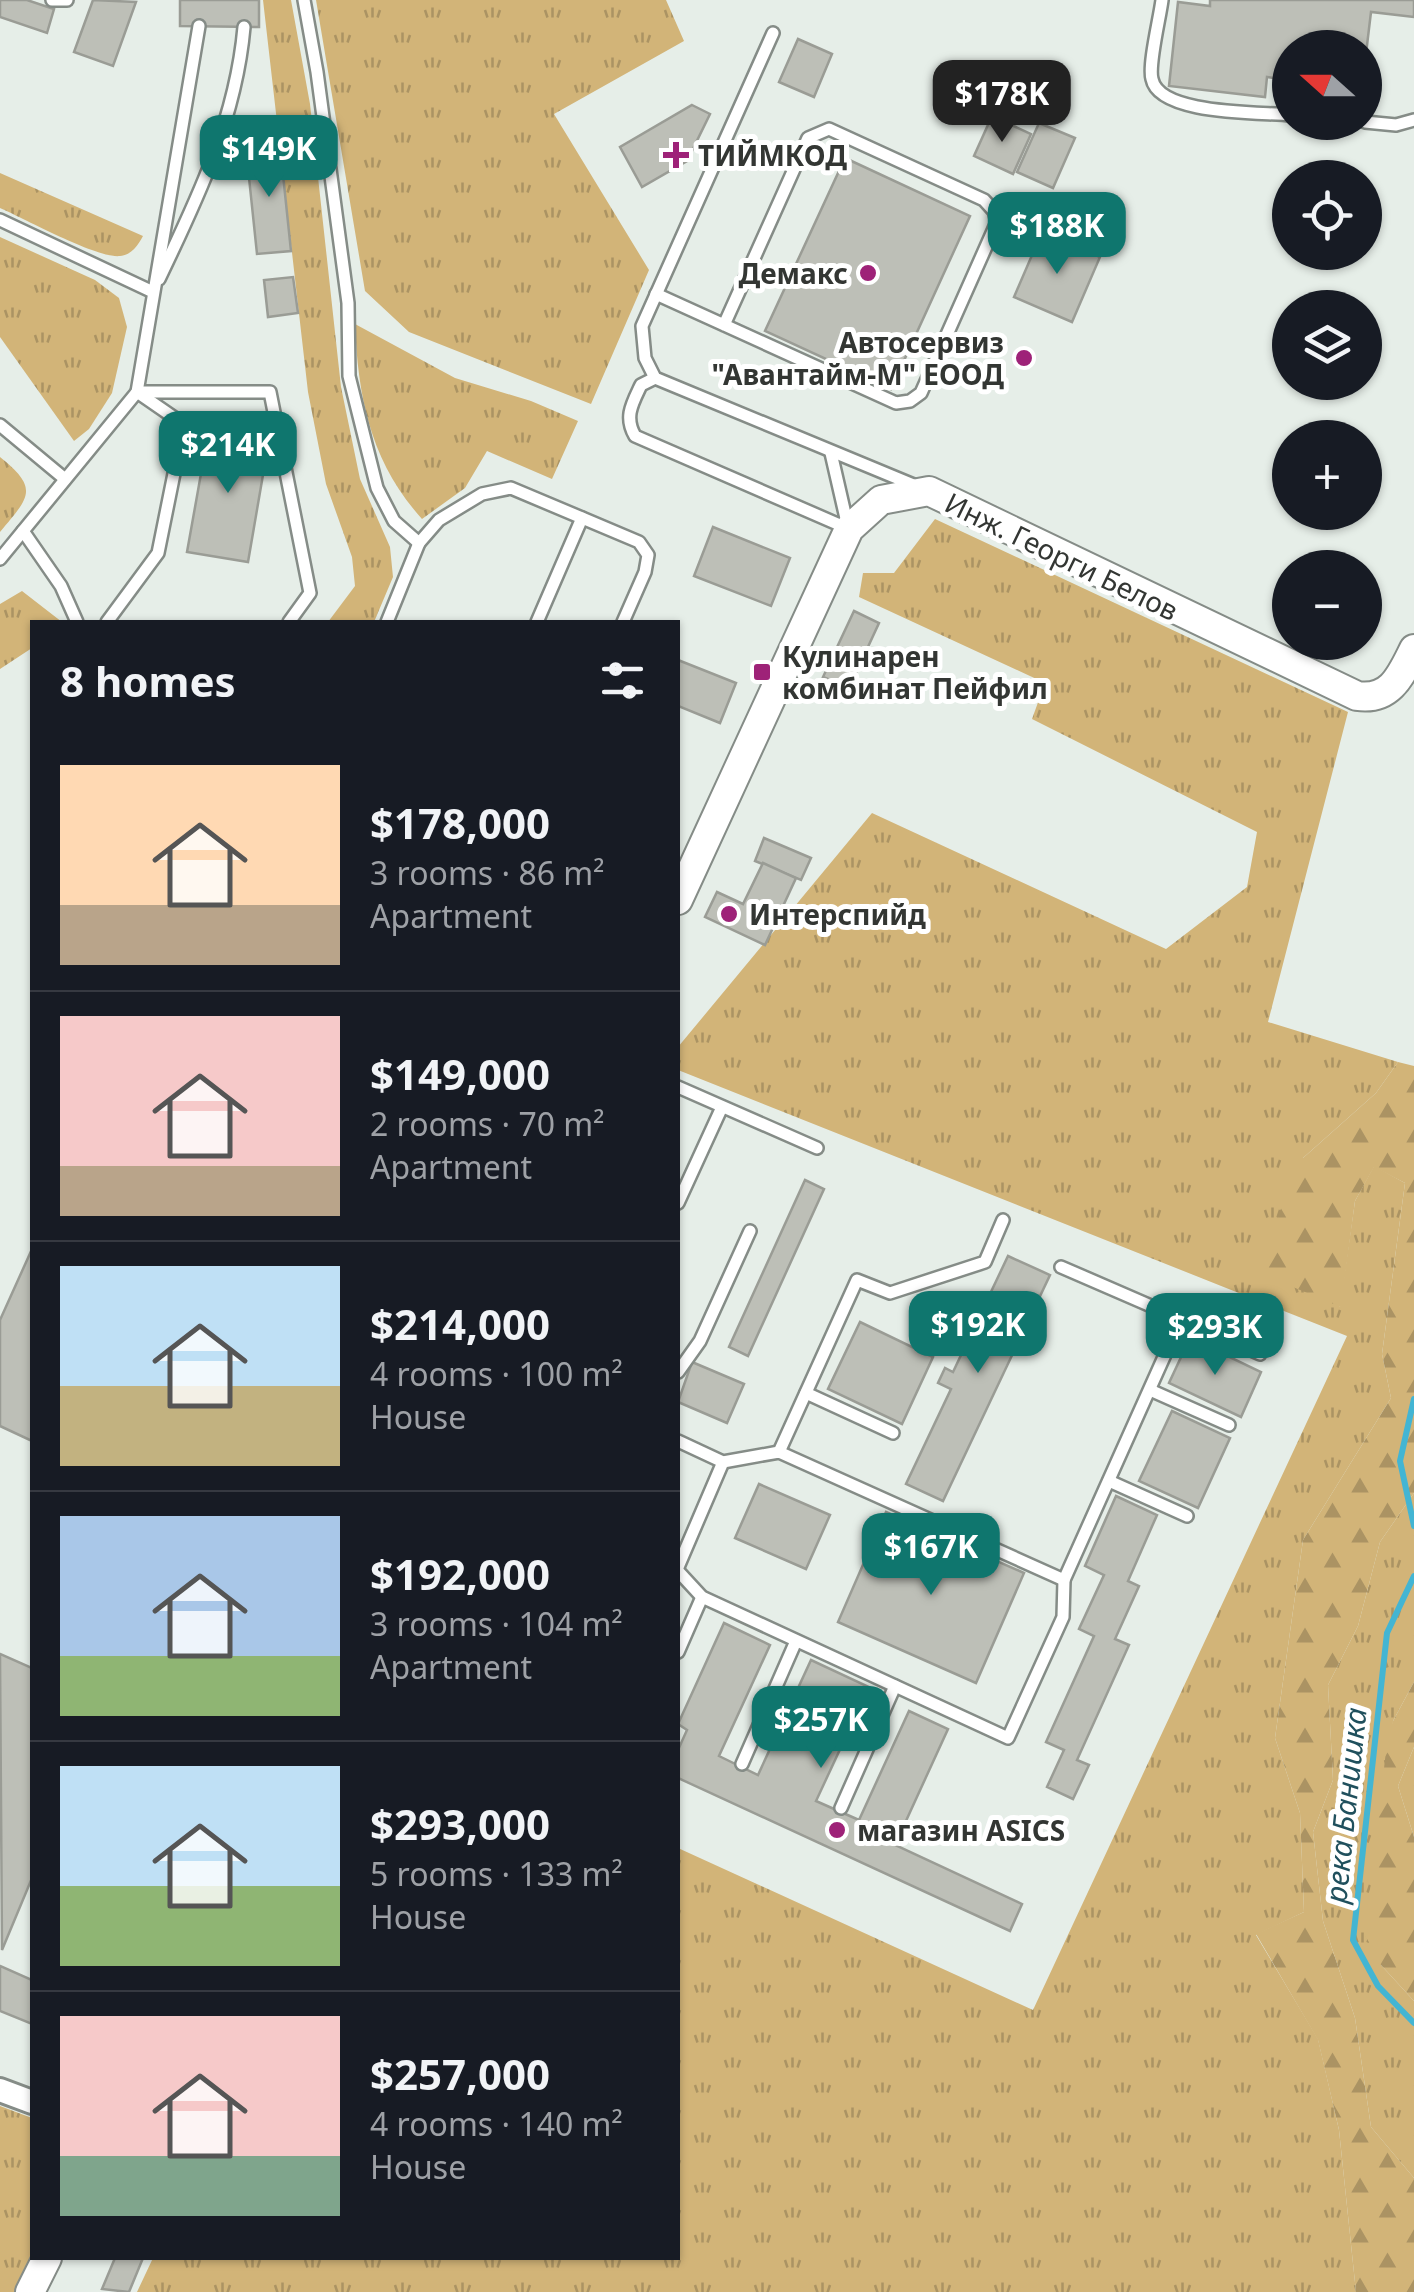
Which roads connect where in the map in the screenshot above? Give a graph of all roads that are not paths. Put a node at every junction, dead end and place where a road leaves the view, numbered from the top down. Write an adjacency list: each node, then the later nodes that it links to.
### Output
1 (52, 0): 2 (lane)
2 (67, 0)
3 (304, 0): 24 (lane)
4 (1162, 0): 8 (lane)
5 (199, 26): 12 (lane)
6 (244, 27): 12 (lane)
7 (773, 33): 13 (lane)
8 (1272, 113)
9 (1414, 120): 10 (lane)
10 (1382, 124)
11 (0, 220): 12 (lane)
12 (153, 292): 16 (lane)
13 (656, 294): 14 (lane); 15 (lane)
14 (724, 325): 14 (lane)
15 (656, 378): 18 (lane); 22 (lane)
16 (136, 392): 19 (lane); 27 (lane); 28 (lane)
17 (0, 425): 19 (lane)
18 (831, 453): 20 (lane); 22 (lane)
19 (65, 480): 23 (lane)
20 (929, 491): 22 (street, Инж. Георги Белов); 32 (street, Инж. Георги Белов)
21 (582, 518): 24 (lane); 30 (lane); 31 (lane)
22 (849, 530): 33 (street, Инж. Георги Белов)
23 (22, 532): 25 (lane); 26 (lane)
24 (419, 543): 29 (lane)
25 (0, 559)
26 (76, 620)
27 (108, 620)
28 (291, 620)
29 (388, 620)
30 (538, 620)
31 (624, 620)
32 (1414, 649)
33 (680, 896)
34 (680, 1088): 35 (lane)
35 (722, 1107): 36 (lane); 37 (lane)
36 (817, 1148)
37 (680, 1199)
38 (1002, 1220): 45 (lane)
39 (750, 1231): 43 (lane)
40 (1060, 1268): 41 (lane)
41 (1182, 1320): 42 (lane); 44 (lane)
42 (1260, 1354)
43 (680, 1369)
44 (1150, 1390): 46 (lane); 51 (lane)
45 (806, 1393): 47 (lane); 49 (lane)
46 (1229, 1425)
47 (892, 1433)
48 (680, 1442): 50 (lane)
49 (779, 1452): 50 (lane); 55 (lane)
50 (724, 1462): 53 (lane)
51 (1108, 1481): 52 (lane); 55 (lane)
52 (1187, 1516)
53 (680, 1564)
54 (680, 1571): 56 (lane)
55 (1064, 1580): 59 (lane)
56 (702, 1598): 57 (lane); 58 (lane)
57 (796, 1641): 59 (lane); 60 (lane)
58 (680, 1648)
59 (896, 1686): 61 (lane)
60 (742, 1764)
61 (841, 1808)
62 (0, 2090): 63 (street)
63 (30, 2101)
64 (46, 2260): 65 (street)
65 (30, 2292)

